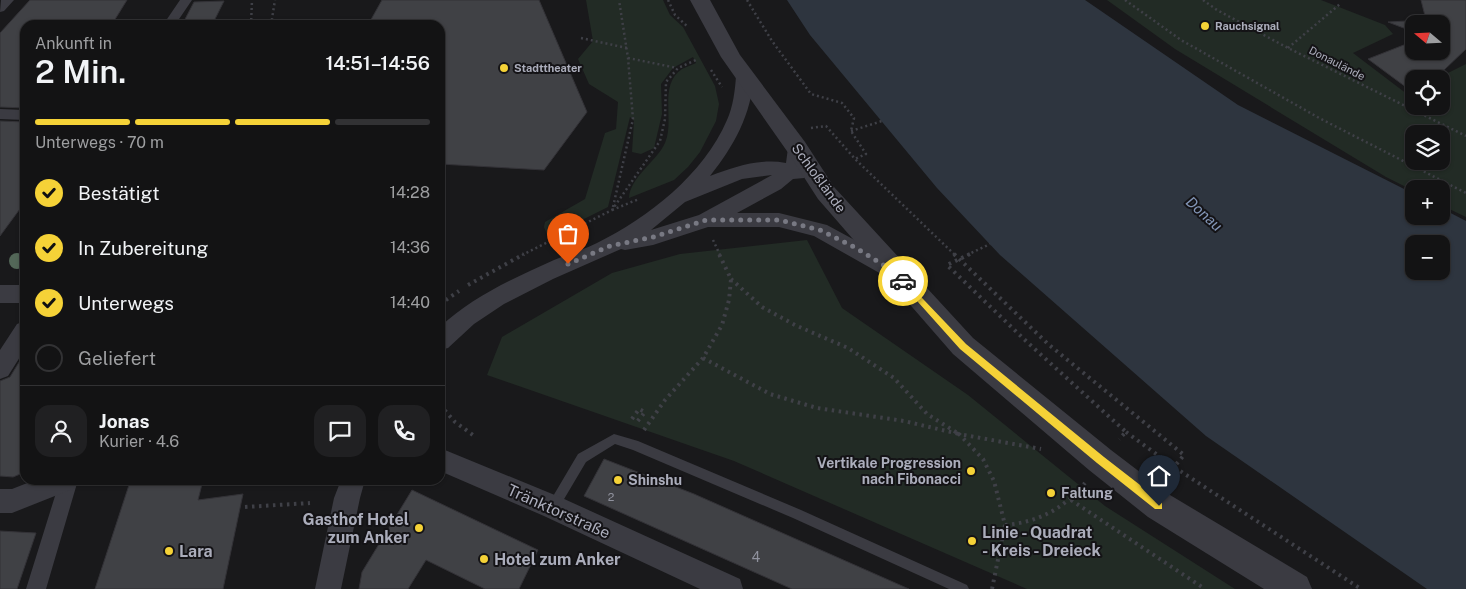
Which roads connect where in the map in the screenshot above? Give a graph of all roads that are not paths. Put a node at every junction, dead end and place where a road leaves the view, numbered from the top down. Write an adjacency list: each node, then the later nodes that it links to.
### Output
1 (8, 0): 4 (street)
2 (186, 0): 5 (street)
3 (700, 0): 6 (street, Schloßlände)
4 (0, 8)
5 (172, 20)
6 (745, 76): 9 (street, Schloßlände); 12 (street)
7 (0, 114): 8 (street)
8 (20, 114)
9 (797, 148): 10 (street); 11 (street, Schloßlände)
10 (791, 170): 11 (street); 12 (street); 13 (street)
11 (826, 193): 15 (street, Schloßlände)
12 (680, 197): 14 (street)
13 (706, 220): 14 (street); 15 (street)
14 (610, 246): 18 (street)
15 (895, 272): 31 (street, Schloßlände)
16 (0, 294): 17 (street)
17 (20, 294)
18 (445, 336)
19 (20, 338): 20 (street)
20 (0, 369)
21 (445, 460): 26 (street, Tränktorstraße)
22 (55, 485): 25 (street)
23 (67, 485): 27 (street)
24 (352, 485): 28 (street)
25 (0, 501)
26 (553, 506): 29 (street, Tränktorstraße); 30 (lane)
27 (36, 589)
28 (328, 589)
29 (730, 589)
30 (964, 589)
31 (1295, 589)

